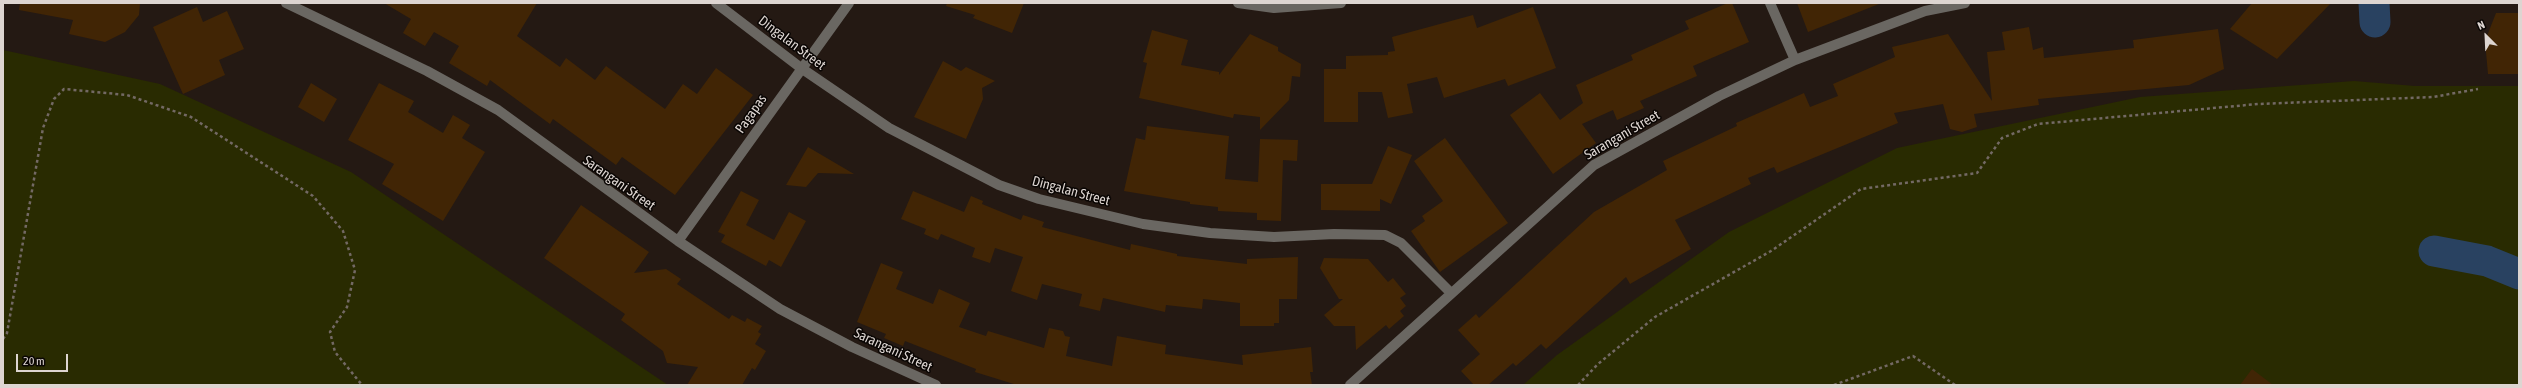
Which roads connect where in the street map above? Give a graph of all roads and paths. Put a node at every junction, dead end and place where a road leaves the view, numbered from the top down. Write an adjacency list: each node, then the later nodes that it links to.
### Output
1 (286, 3): 11 (street, Sarangani Street)
2 (716, 3): 9 (street, Dingalan Street)
3 (849, 3): 9 (street, Pagapas)
4 (1238, 3): 5 (street)
5 (1340, 3)
6 (1770, 3): 8 (street)
7 (1965, 3): 8 (street, Sarangani Street)
8 (1795, 60): 12 (street, Sarangani Street)
9 (801, 68): 11 (street, Pagapas); 12 (street, Dingalan Street)
10 (2478, 89): 17 (path)
11 (678, 241): 15 (street, Sarangani Street)
12 (1451, 293): 16 (street, Sarangani Street)
13 (3, 339): 14 (path)
14 (362, 385)
15 (936, 385)
16 (1350, 385)
17 (1578, 385)
18 (1834, 385): 19 (path)
19 (1956, 385)

